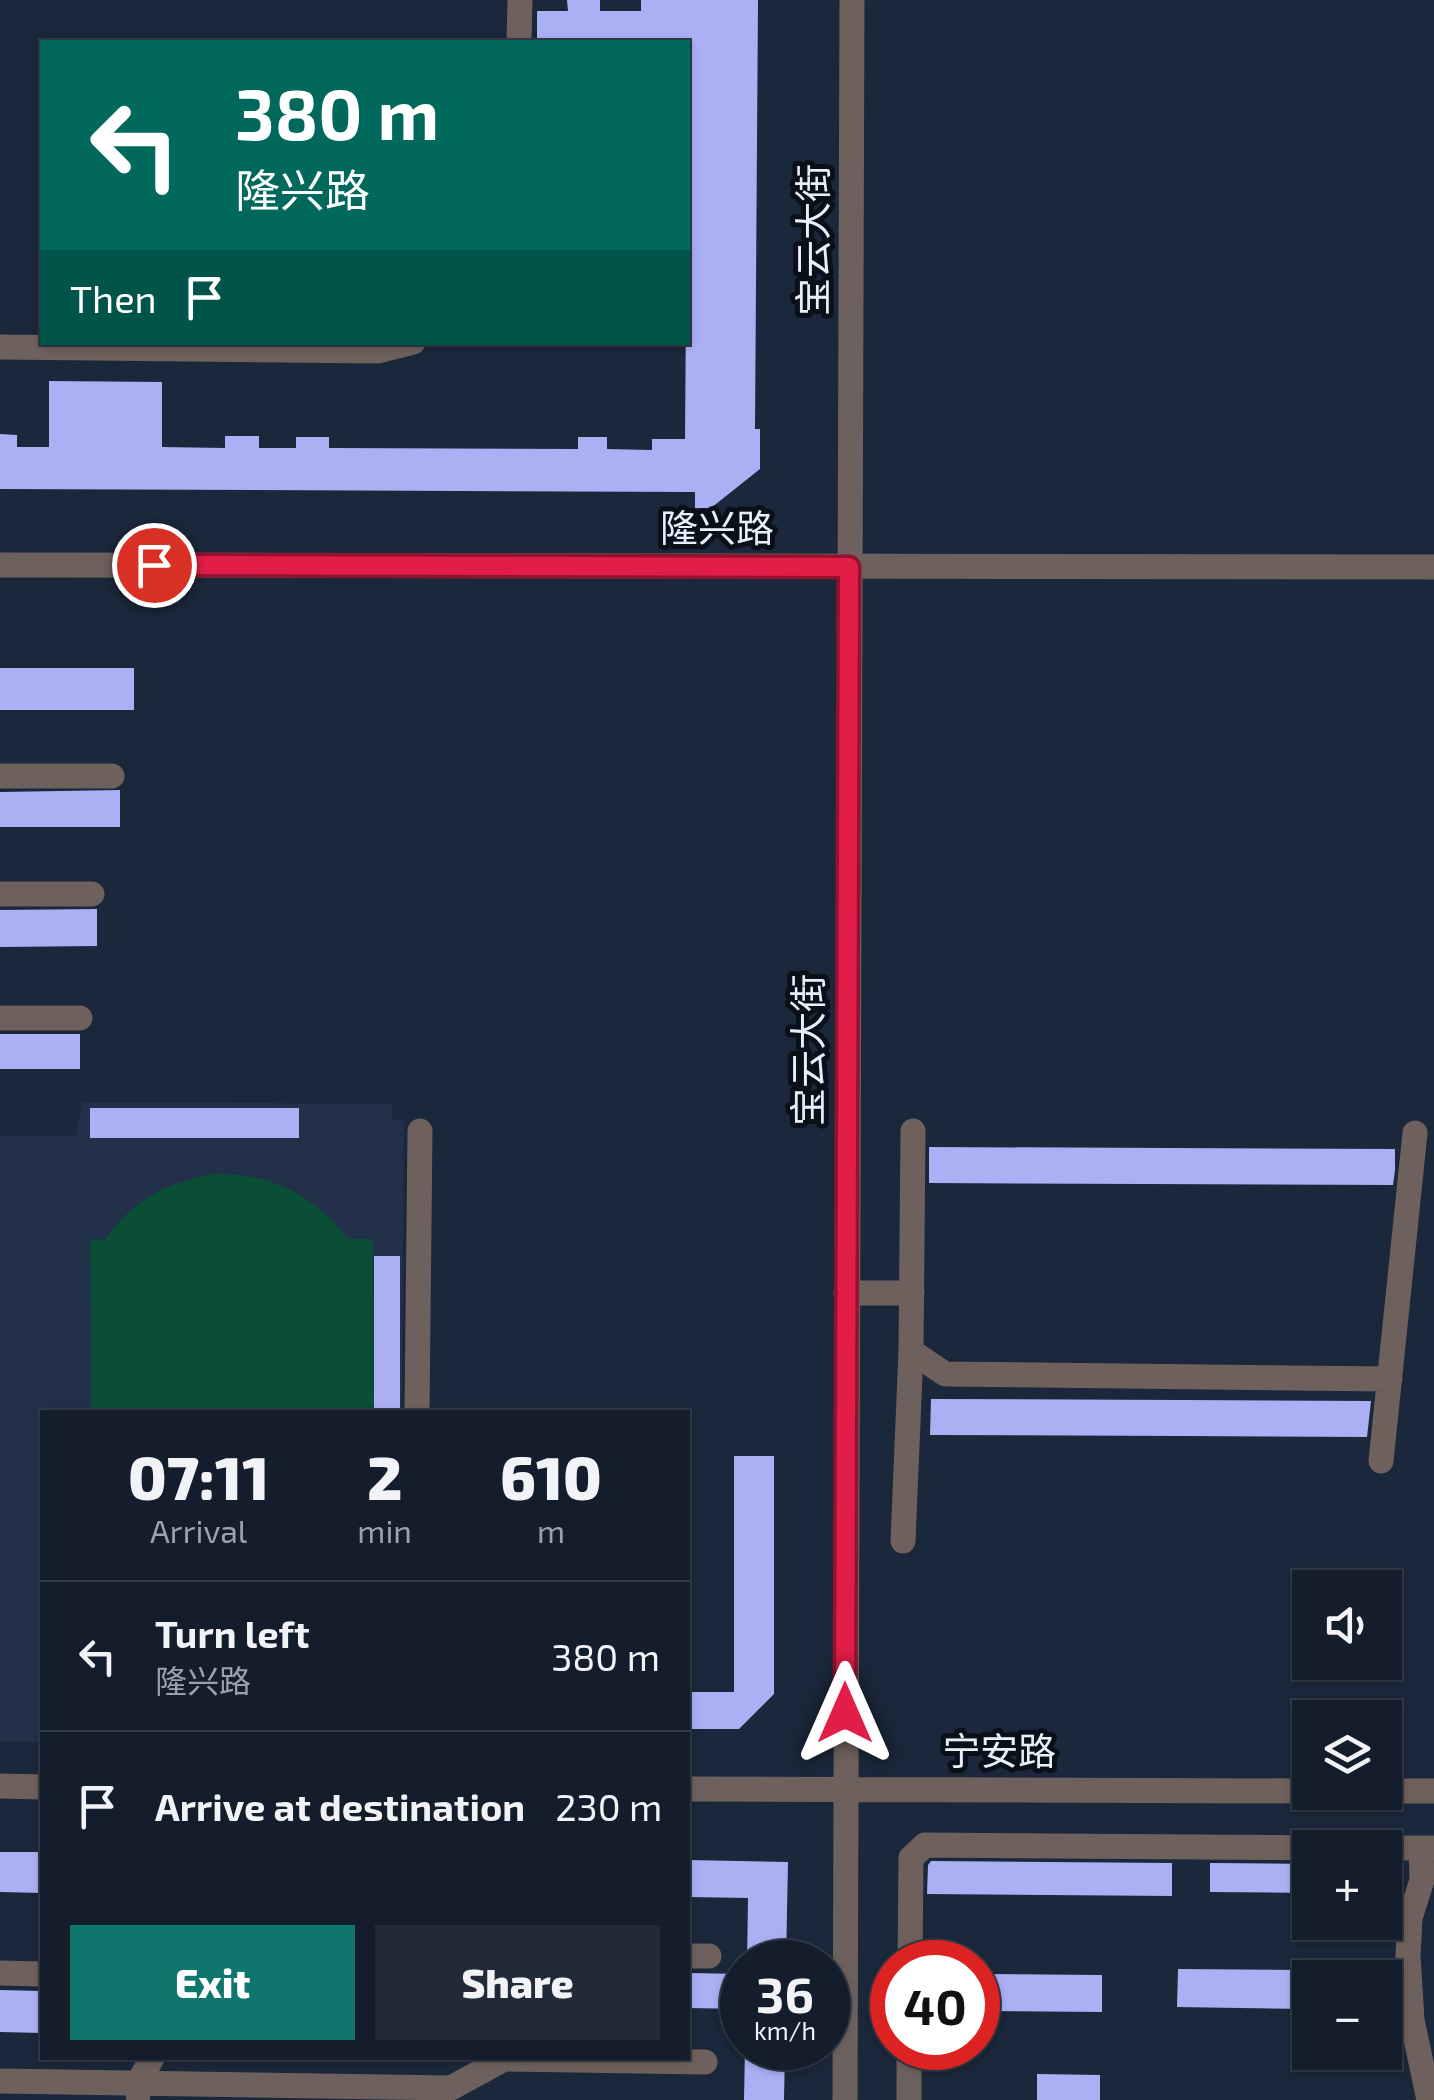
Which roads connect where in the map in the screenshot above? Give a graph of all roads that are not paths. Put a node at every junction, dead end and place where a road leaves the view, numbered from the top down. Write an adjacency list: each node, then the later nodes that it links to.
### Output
1 (520, 0): 3 (street)
2 (852, 0): 7 (street, 宝云大街)
3 (520, 40)
4 (401, 345): 5 (street)
5 (0, 347)
6 (0, 565): 7 (street, 隆兴路)
7 (849, 567): 8 (street, 隆兴路); 18 (street, 宝云大街)
8 (1434, 567)
9 (0, 776): 10 (street)
10 (112, 776)
11 (0, 894): 12 (street)
12 (92, 894)
13 (0, 1018): 14 (street)
14 (80, 1018)
15 (420, 1130): 22 (street)
16 (913, 1131): 19 (street)
17 (1415, 1133): 21 (street)
18 (846, 1292): 19 (street); 28 (street, 宝云大街)
19 (912, 1293): 20 (street)
20 (911, 1351): 21 (street); 24 (street)
21 (1390, 1380): 23 (street)
22 (417, 1410)
23 (1381, 1460)
24 (903, 1541)
25 (0, 1786): 26 (street)
26 (40, 1786)
27 (690, 1789): 28 (street, 宁安路)
28 (845, 1790): 29 (street, 宁安路); 45 (street, 宝云大街)
29 (1292, 1791)
30 (1402, 1791): 31 (street)
31 (1434, 1791)
32 (1292, 1848): 35 (street)
33 (1402, 1848): 34 (street)
34 (1428, 1848): 47 (street)
35 (910, 1940)
36 (0, 1974): 37 (street)
37 (40, 1974)
38 (151, 2060): 44 (street)
39 (502, 2060): 44 (street)
40 (571, 2060): 41 (street)
41 (705, 2062)
42 (910, 2070): 46 (street)
43 (0, 2081): 44 (street)
44 (138, 2092)
45 (845, 2100)
46 (909, 2100)
47 (1429, 2100)

